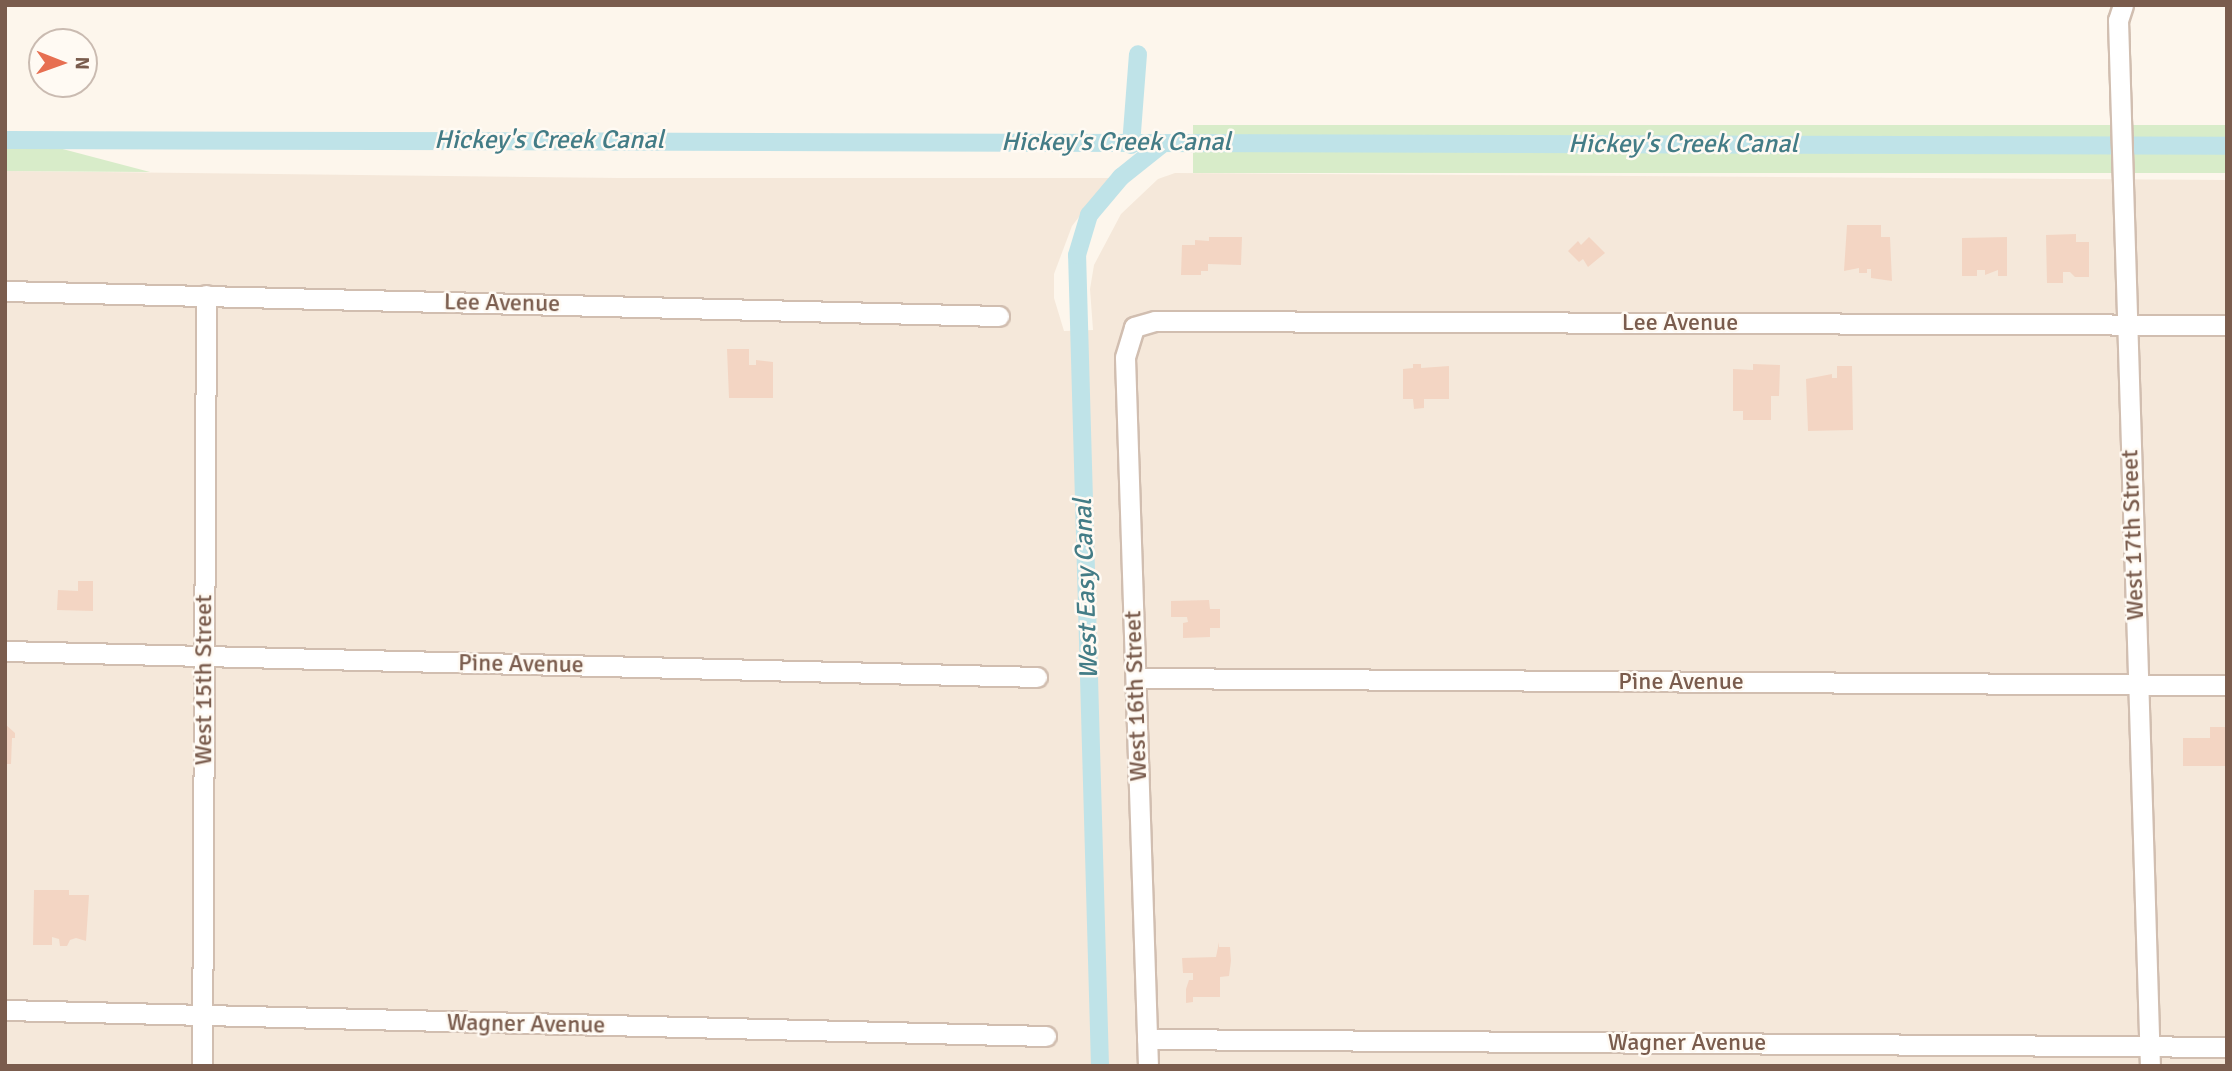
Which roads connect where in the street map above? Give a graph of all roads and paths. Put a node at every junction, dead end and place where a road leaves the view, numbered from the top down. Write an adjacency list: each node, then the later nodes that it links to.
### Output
1 (2123, 5): 5 (street, West 17th Street)
2 (5, 291): 3 (street, Lee Avenue)
3 (206, 295): 4 (street, Lee Avenue); 9 (street, West 15th Street)
4 (999, 316)
5 (2127, 324): 6 (street, Lee Avenue); 7 (street, Lee Avenue); 12 (street, West 17th Street)
6 (2227, 325)
7 (1134, 327): 11 (street, West 16th Street)
8 (5, 651): 9 (street, Pine Avenue)
9 (205, 656): 10 (street, Pine Avenue); 15 (street, West 15th Street)
10 (1037, 677)
11 (1136, 678): 12 (street, Pine Avenue); 17 (street, West 16th Street)
12 (2137, 685): 13 (street, Pine Avenue); 19 (street, West 17th Street)
13 (2227, 685)
14 (5, 1010): 15 (street, Wagner Avenue)
15 (202, 1015): 16 (street, Wagner Avenue); 20 (street, West 15th Street)
16 (1046, 1036)
17 (1147, 1039): 19 (street, Wagner Avenue); 21 (street, West 16th Street)
18 (2227, 1047): 19 (street, Wagner Avenue)
19 (2150, 1056)
20 (202, 1066)
21 (1148, 1066)

